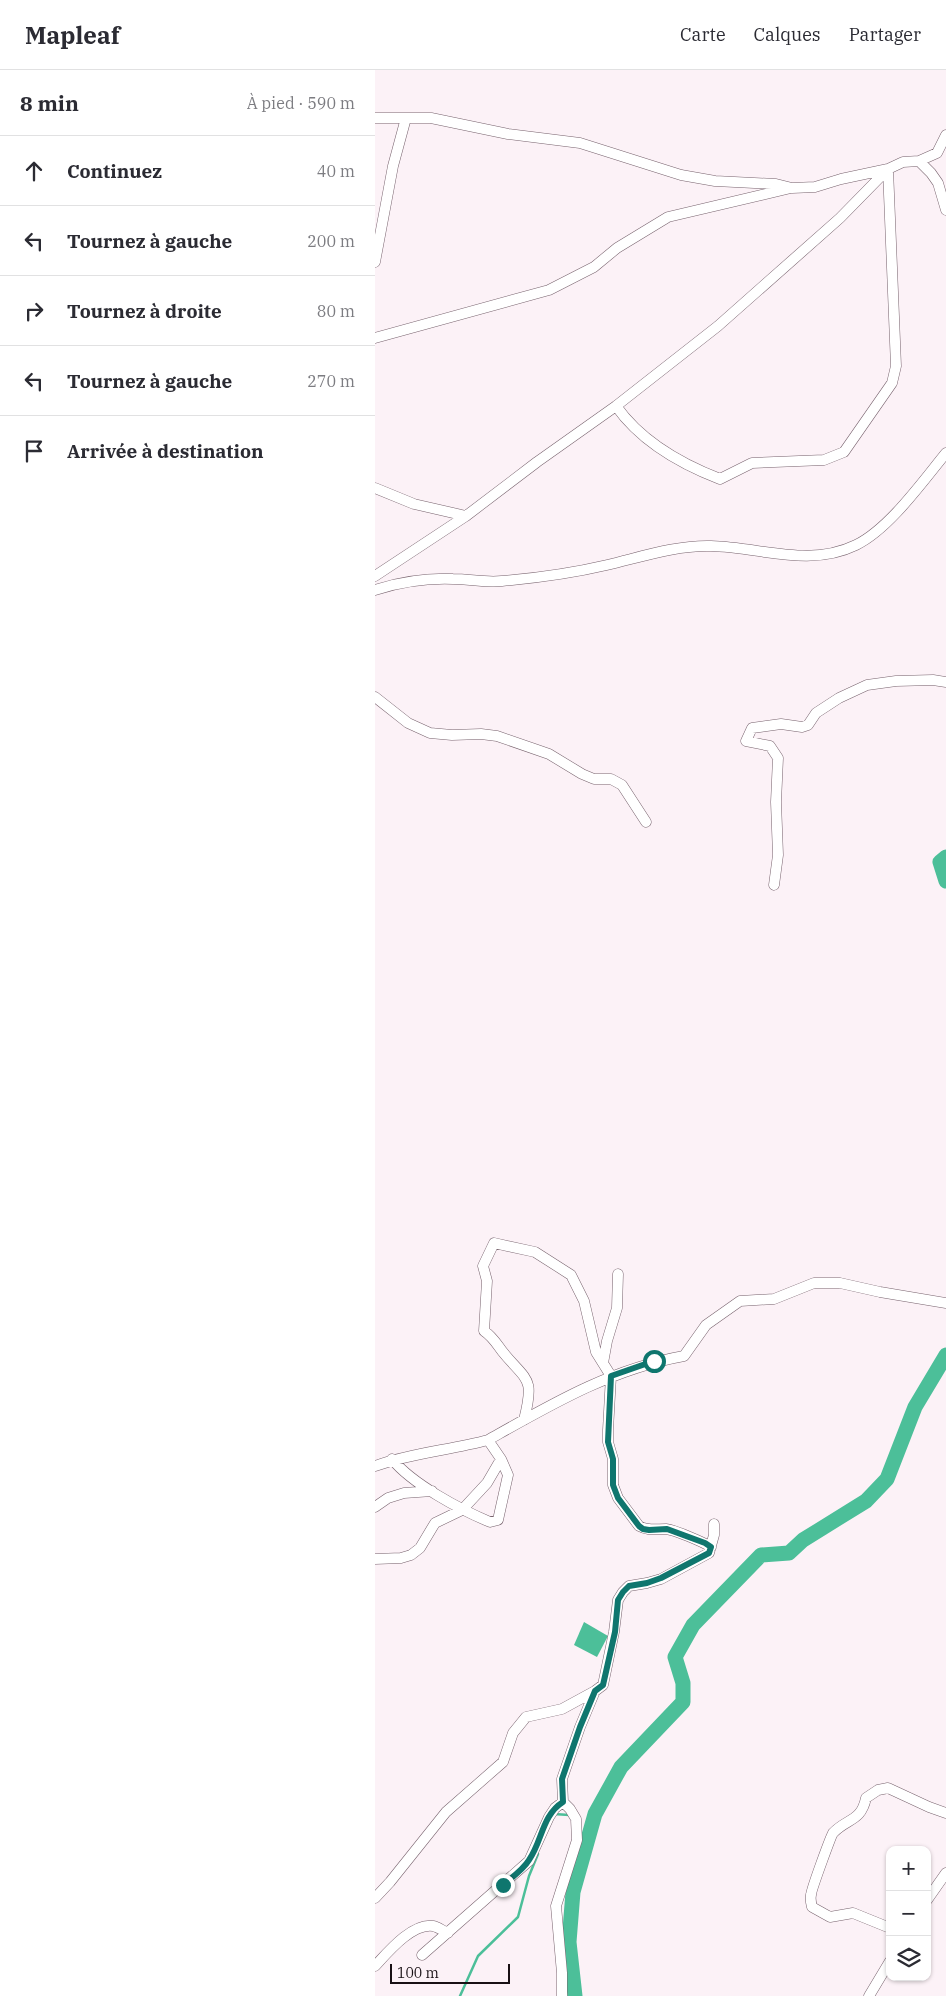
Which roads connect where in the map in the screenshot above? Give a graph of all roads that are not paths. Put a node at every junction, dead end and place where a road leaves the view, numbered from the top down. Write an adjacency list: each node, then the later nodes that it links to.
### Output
1 (375, 118): 2 (street)
2 (406, 118): 7 (street); 9 (street)
3 (946, 135): 4 (street)
4 (942, 152): 5 (street)
5 (919, 161): 6 (street); 8 (street)
6 (888, 169): 7 (street); 11 (street); 11 (street)
7 (792, 188): 10 (street)
8 (946, 210)
9 (375, 262)
10 (375, 338)
11 (616, 406): 14 (street)
12 (946, 453): 16 (street)
13 (375, 488): 14 (street)
14 (466, 516): 15 (street)
15 (375, 576)
16 (375, 590)
17 (946, 682): 20 (street)
18 (375, 696): 19 (street)
19 (646, 822)
20 (774, 885)
21 (618, 1274): 23 (street)
22 (946, 1303): 24 (street)
23 (603, 1363): 24 (street); 25 (street)
24 (611, 1376): 25 (street); 34 (street)
25 (524, 1420): 26 (street)
26 (488, 1440): 27 (street); 28 (street)
27 (392, 1459): 29 (street); 30 (street)
28 (501, 1459): 32 (street); 32 (street)
29 (375, 1466)
30 (433, 1491): 31 (street); 32 (street)
31 (375, 1507)
32 (462, 1510): 35 (street)
33 (714, 1524): 34 (street)
34 (711, 1547): 36 (street)
35 (375, 1559)
36 (595, 1691): 37 (street); 41 (street)
37 (563, 1802): 43 (street); 48 (street)
38 (946, 1813): 42 (street)
39 (946, 1873): 40 (street)
40 (931, 1894)
41 (375, 1898)
42 (886, 1926)
43 (448, 1933): 44 (street); 45 (street)
44 (422, 1955)
45 (375, 1966)
46 (886, 1969): 47 (street)
47 (873, 1995)
48 (562, 1996)

